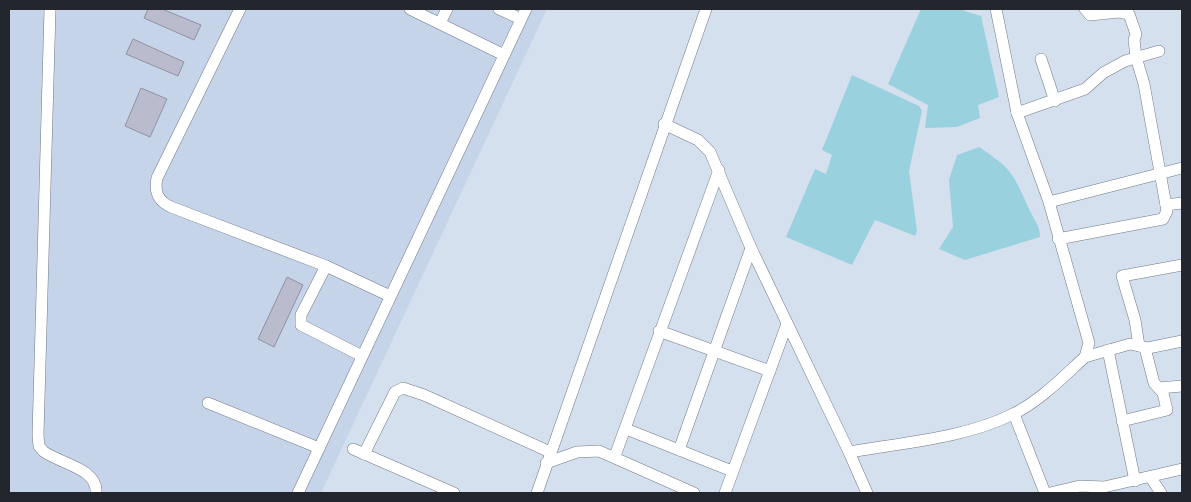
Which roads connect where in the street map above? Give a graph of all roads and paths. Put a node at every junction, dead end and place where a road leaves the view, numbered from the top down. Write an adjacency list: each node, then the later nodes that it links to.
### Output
1 (50, 9): 53 (street)
2 (240, 9): 27 (street)
3 (410, 9): 10 (street)
4 (446, 9): 10 (street)
5 (500, 9): 9 (street)
6 (706, 9): 17 (street)
7 (996, 9): 16 (street)
8 (1085, 9): 13 (street)
9 (524, 14): 12 (street)
10 (440, 24): 12 (street)
11 (1158, 51): 13 (street)
12 (504, 55): 28 (street)
13 (1136, 57): 15 (street); 20 (street)
14 (1041, 59): 15 (street)
15 (1055, 101): 16 (street)
16 (1017, 113): 21 (street)
17 (664, 124): 19 (street); 48 (street)
18 (1182, 168): 20 (street)
19 (718, 170): 25 (street); 30 (street)
20 (1160, 173): 21 (street); 23 (street)
21 (1049, 202): 24 (street)
22 (1182, 203): 23 (street)
23 (1166, 205): 24 (street)
24 (1058, 239): 36 (street)
25 (751, 248): 29 (street); 34 (street)
26 (1182, 265): 32 (street)
27 (326, 266): 28 (street); 35 (street)
28 (390, 296): 35 (street)
29 (787, 324): 37 (street); 46 (street)
30 (659, 331): 34 (street); 43 (street)
31 (1182, 341): 32 (street)
32 (1142, 347): 33 (street); 39 (street)
33 (1108, 350): 36 (street); 42 (street)
34 (716, 351): 37 (street); 45 (street)
35 (362, 356): 44 (street)
36 (1085, 357): 41 (street)
37 (770, 371): 50 (street)
38 (1182, 386): 39 (street)
39 (1160, 388): 42 (street)
40 (208, 403): 44 (street)
41 (1014, 414): 46 (street); 60 (street)
42 (1122, 421): 52 (street)
43 (626, 429): 45 (street); 47 (street)
44 (319, 448): 54 (street)
45 (679, 450): 50 (street)
46 (849, 452): 59 (street)
47 (615, 456): 48 (street); 57 (street)
48 (548, 458): 55 (street); 56 (street)
49 (1182, 470): 51 (street)
50 (732, 472): 58 (street)
51 (1152, 478): 52 (street); 62 (street)
52 (1135, 481): 61 (street)
53 (96, 493)
54 (298, 493)
55 (454, 493)
56 (536, 493)
57 (694, 493)
58 (725, 493)
59 (868, 493)
60 (1045, 493)
61 (1050, 493)
62 (1161, 493)

